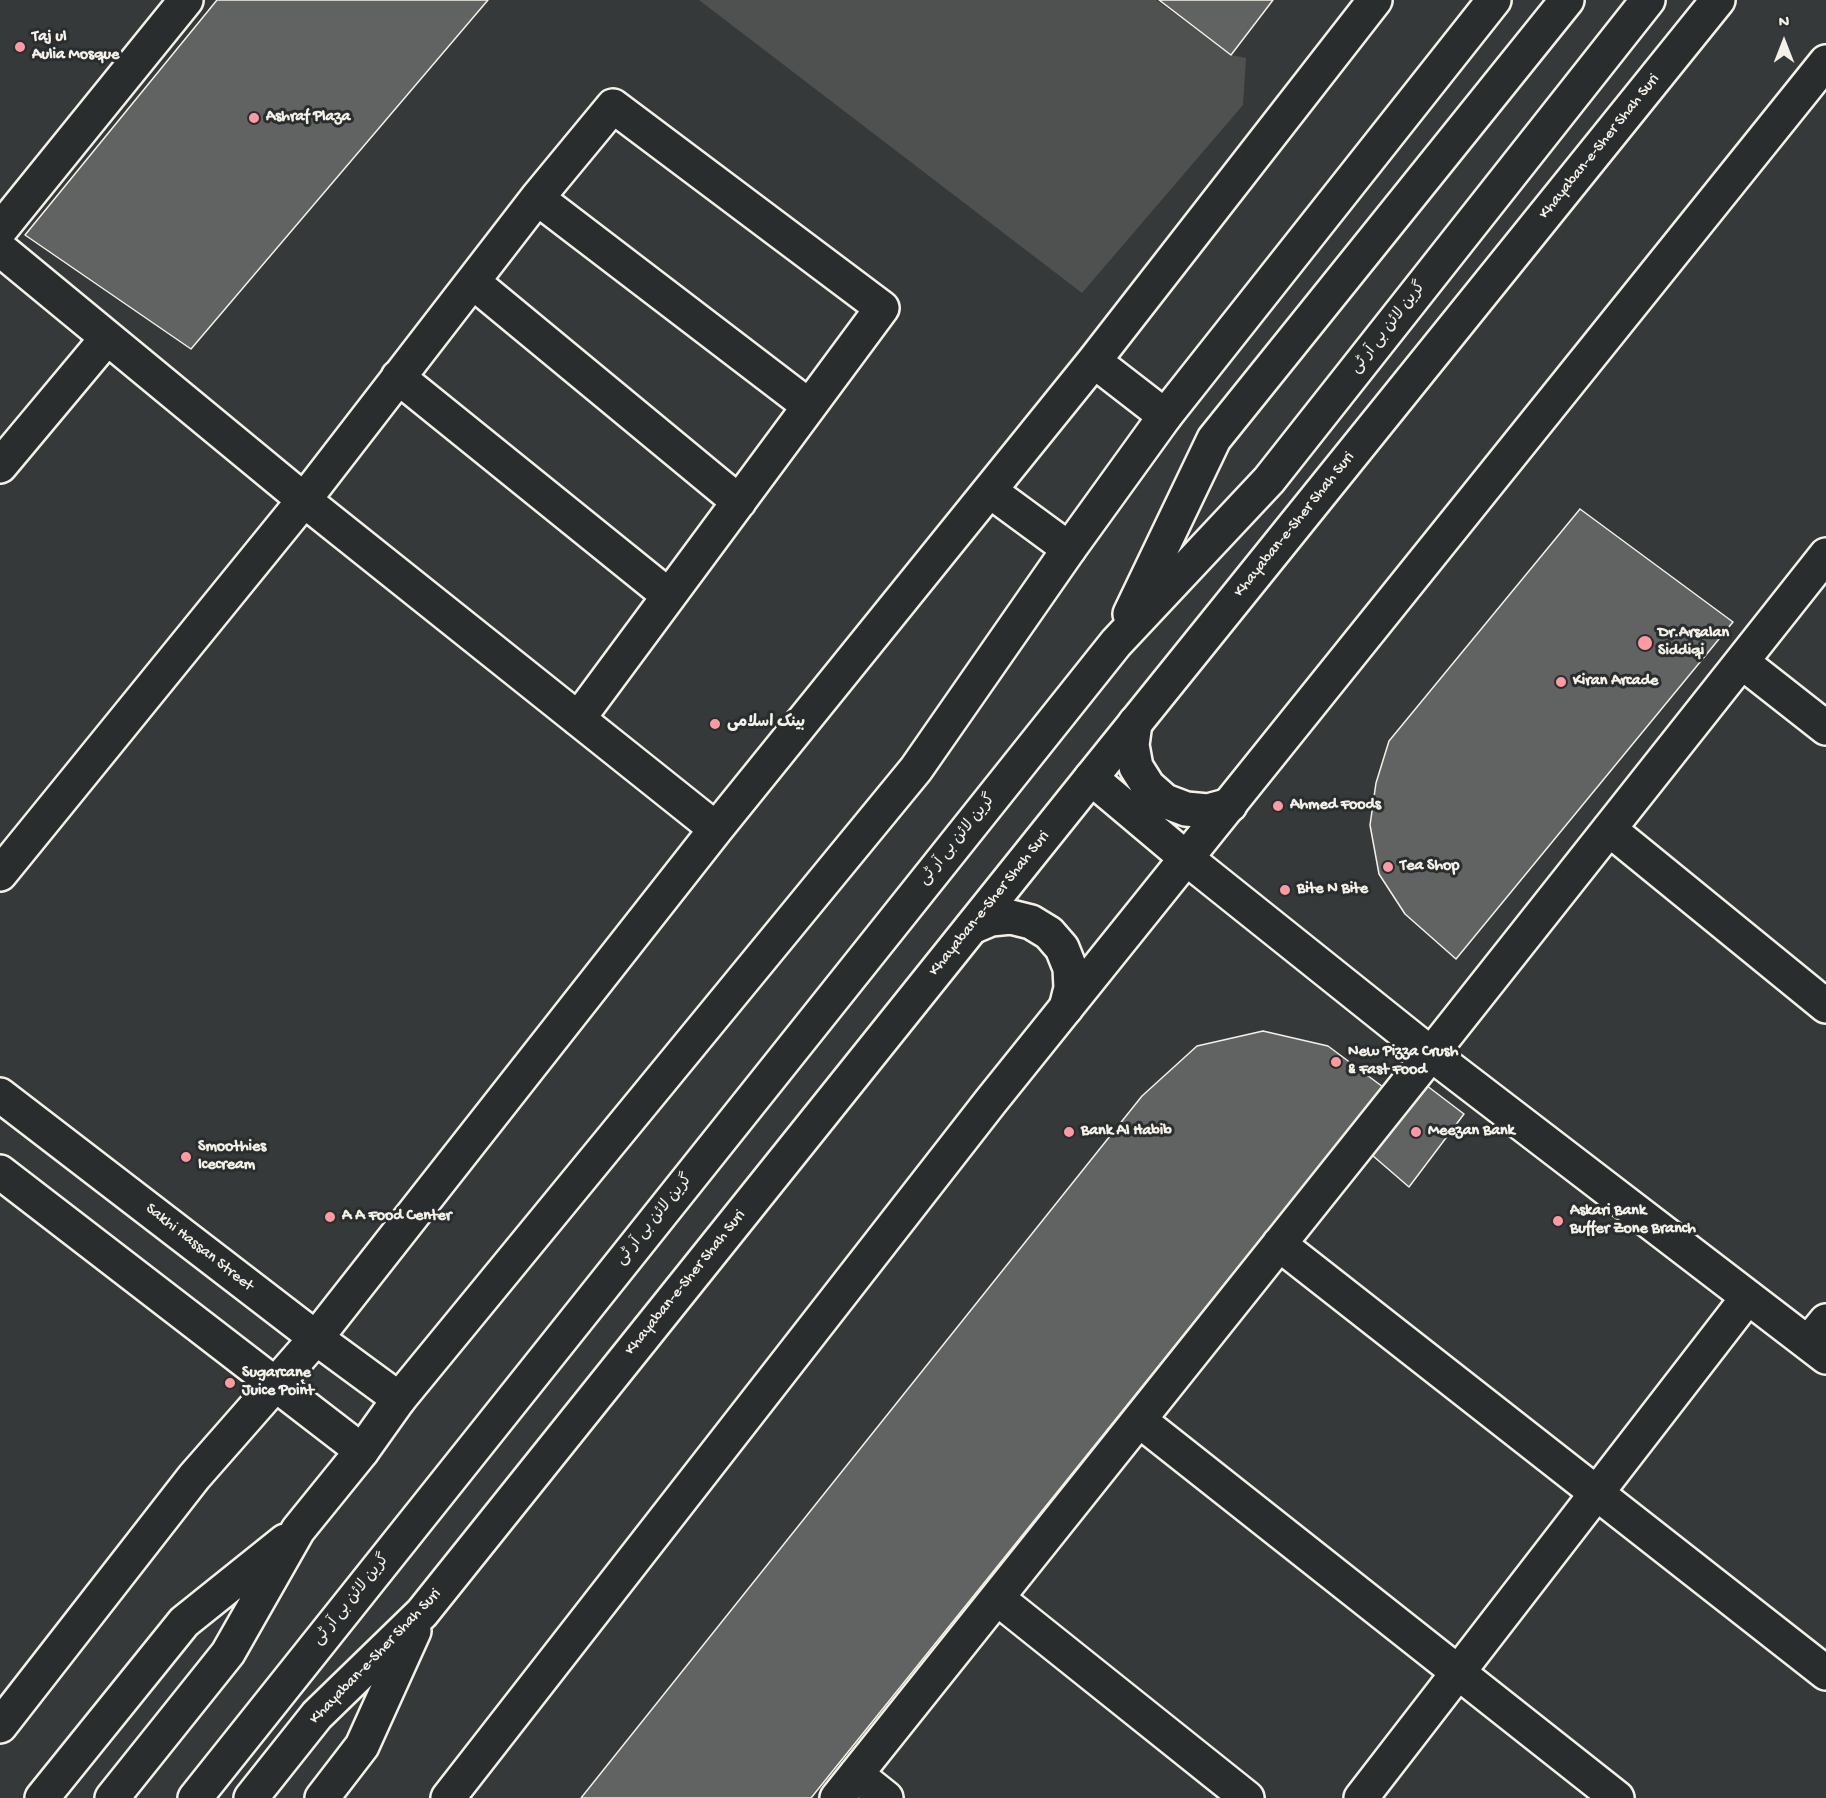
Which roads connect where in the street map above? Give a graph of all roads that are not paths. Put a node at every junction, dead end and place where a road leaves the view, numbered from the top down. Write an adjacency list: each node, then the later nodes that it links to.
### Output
1 (186, 0): 9 (street)
2 (1375, 0): 13 (street)
3 (1494, 0): 16 (street)
4 (1568, 0): 24 (street, گرین لائن بی آر ٹی)
5 (1648, 0): 24 (street, گرین لائن بی آر ٹی)
6 (1718, 0): 27 (street, Khayaban-e-Sher Shah Suri)
7 (1826, 62): 30 (street)
8 (537, 198): 11 (street); 15 (street); 15 (street)
9 (0, 230)
10 (0, 249): 12 (street)
11 (473, 282): 14 (street); 20 (street)
12 (107, 338): 17 (street); 19 (street)
13 (1094, 361): 16 (street); 18 (street)
14 (398, 377): 19 (street); 23 (street)
15 (809, 406): 20 (street)
16 (1165, 416): 21 (street)
17 (0, 466)
18 (990, 491): 21 (street); 31 (street)
19 (304, 500): 26 (street); 34 (street)
20 (739, 502): 23 (street)
21 (1070, 549): 46 (street)
22 (1826, 555): 25 (street)
23 (669, 596): 26 (street)
24 (1116, 643): 59 (street, گرین لائن بی آر ٹی)
25 (1742, 662): 28 (street); 32 (street)
26 (578, 719): 31 (street)
27 (1135, 723): 29 (street, Khayaban-e-Sher Shah Suri); 30 (street)
28 (1826, 728)
29 (1091, 778): 33 (street); 35 (street, Khayaban-e-Sher Shah Suri)
30 (1230, 805): 33 (street)
31 (716, 829): 43 (street)
32 (1609, 829): 36 (street); 38 (street)
33 (1186, 858): 37 (street); 38 (street)
34 (0, 874)
35 (972, 927): 37 (street); 52 (street, Khayaban-e-Sher Shah Suri)
36 (1826, 1006)
37 (1066, 1008): 62 (street)
38 (1431, 1054): 41 (street); 42 (street)
39 (0, 1095): 43 (street, Sakhi Hassan Street)
40 (0, 1172): 45 (street)
41 (1279, 1244): 47 (street); 49 (street)
42 (1748, 1297): 44 (street); 49 (street)
43 (316, 1338): 45 (street); 46 (street, Sakhi Hassan Street)
44 (1820, 1340)
45 (275, 1384): 48 (street); 55 (street)
46 (399, 1400): 48 (street)
47 (1139, 1420): 51 (street); 54 (street)
48 (363, 1451): 50 (street)
49 (1596, 1494): 53 (street); 54 (street)
50 (298, 1530): 57 (street); 58 (street)
51 (997, 1598): 56 (street); 64 (street)
52 (422, 1613): 60 (street, Khayaban-e-Sher Shah Suri); 61 (street)
53 (1826, 1673)
54 (1457, 1674): 65 (street); 66 (street)
55 (0, 1726)
56 (846, 1786): 63 (street)
57 (42, 1798)
58 (112, 1798)
59 (195, 1798)
60 (251, 1798)
61 (322, 1798)
62 (448, 1798)
63 (886, 1798)
64 (1247, 1798)
65 (1361, 1798)
66 (1617, 1798)

